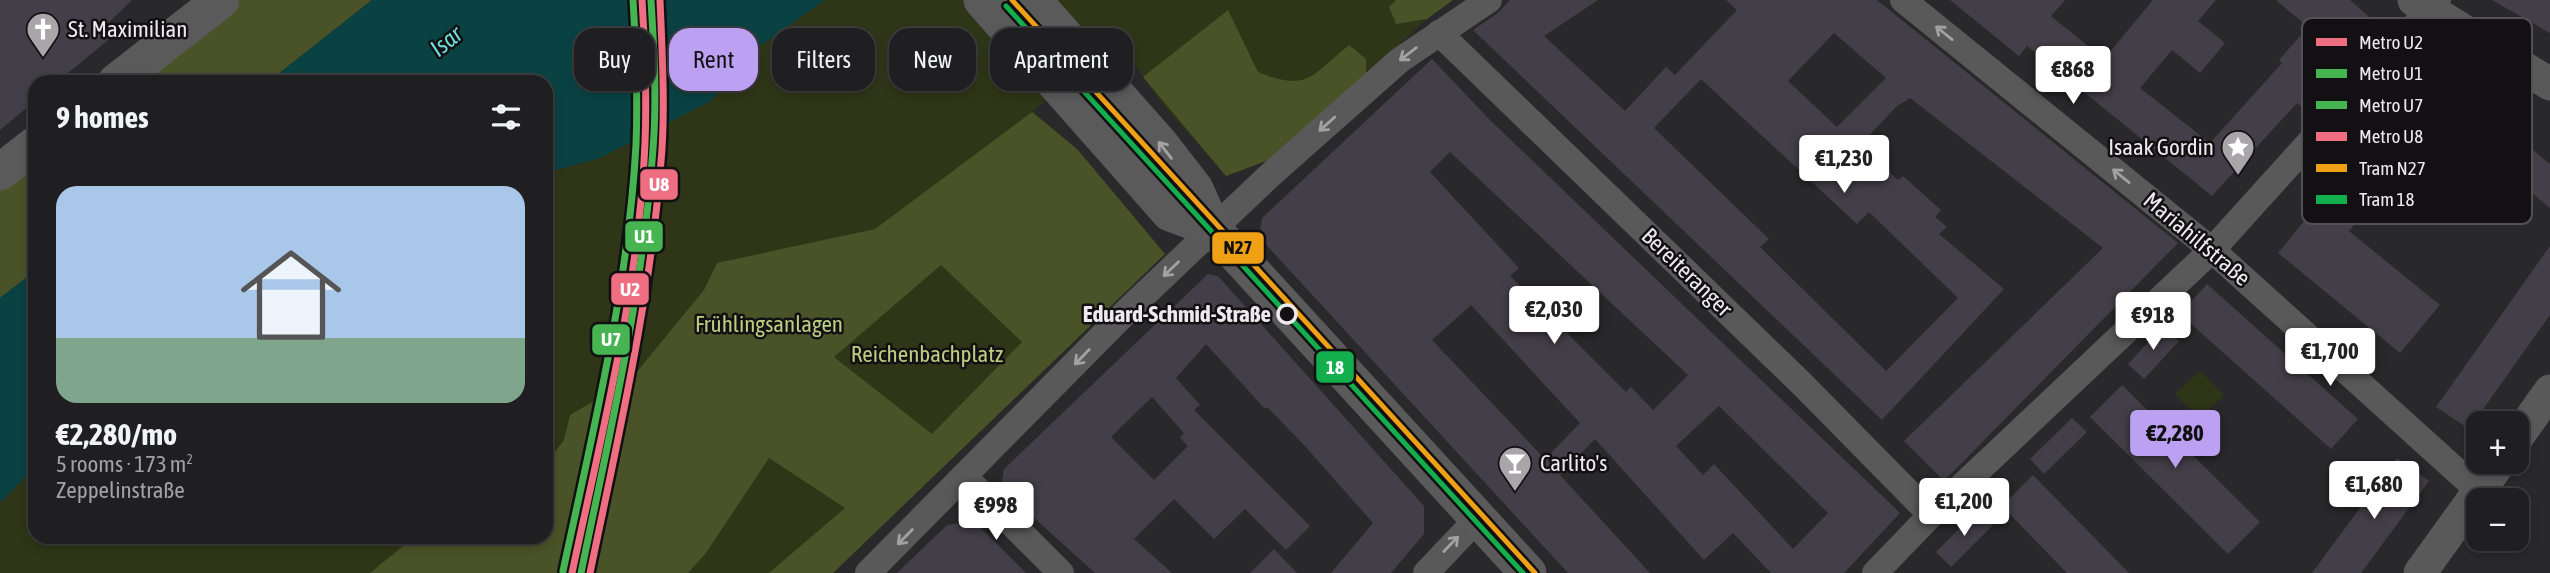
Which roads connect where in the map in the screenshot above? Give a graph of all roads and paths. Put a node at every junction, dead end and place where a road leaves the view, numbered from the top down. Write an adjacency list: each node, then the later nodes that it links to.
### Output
1 (982, 0): 16 (main road)
2 (1033, 0): 16 (main road, one-way to 2)
3 (1489, 0): 9 (street)
4 (1903, 0): 17 (street, Mariahilfstraße, one-way to 4)
5 (213, 3): 11 (main road)
6 (2427, 4): 7 (street); 8 (street)
7 (2415, 18)
8 (2449, 18)
9 (1439, 33): 16 (street, one-way to 16); 23 (street, Bereiteranger)
10 (2532, 72): 12 (street)
11 (125, 75)
12 (2550, 84)
13 (2302, 148): 17 (street)
14 (28, 150): 15 (main road)
15 (0, 172)
16 (1213, 229): 20 (street, one-way to 20); 24 (main road)
17 (2213, 250): 21 (street, Mariahilfstraße); 23 (street)
18 (2550, 391): 19 (street)
19 (2529, 421)
20 (965, 477): 25 (street, one-way to 25); 26 (street)
21 (2476, 488)
22 (2466, 509): 30 (street)
23 (1931, 515): 29 (street)
24 (1478, 518): 27 (street, one-way to 24); 28 (main road)
25 (868, 573)
26 (1061, 573)
27 (1426, 573)
28 (1528, 573)
29 (1875, 573)
30 (2420, 573)

